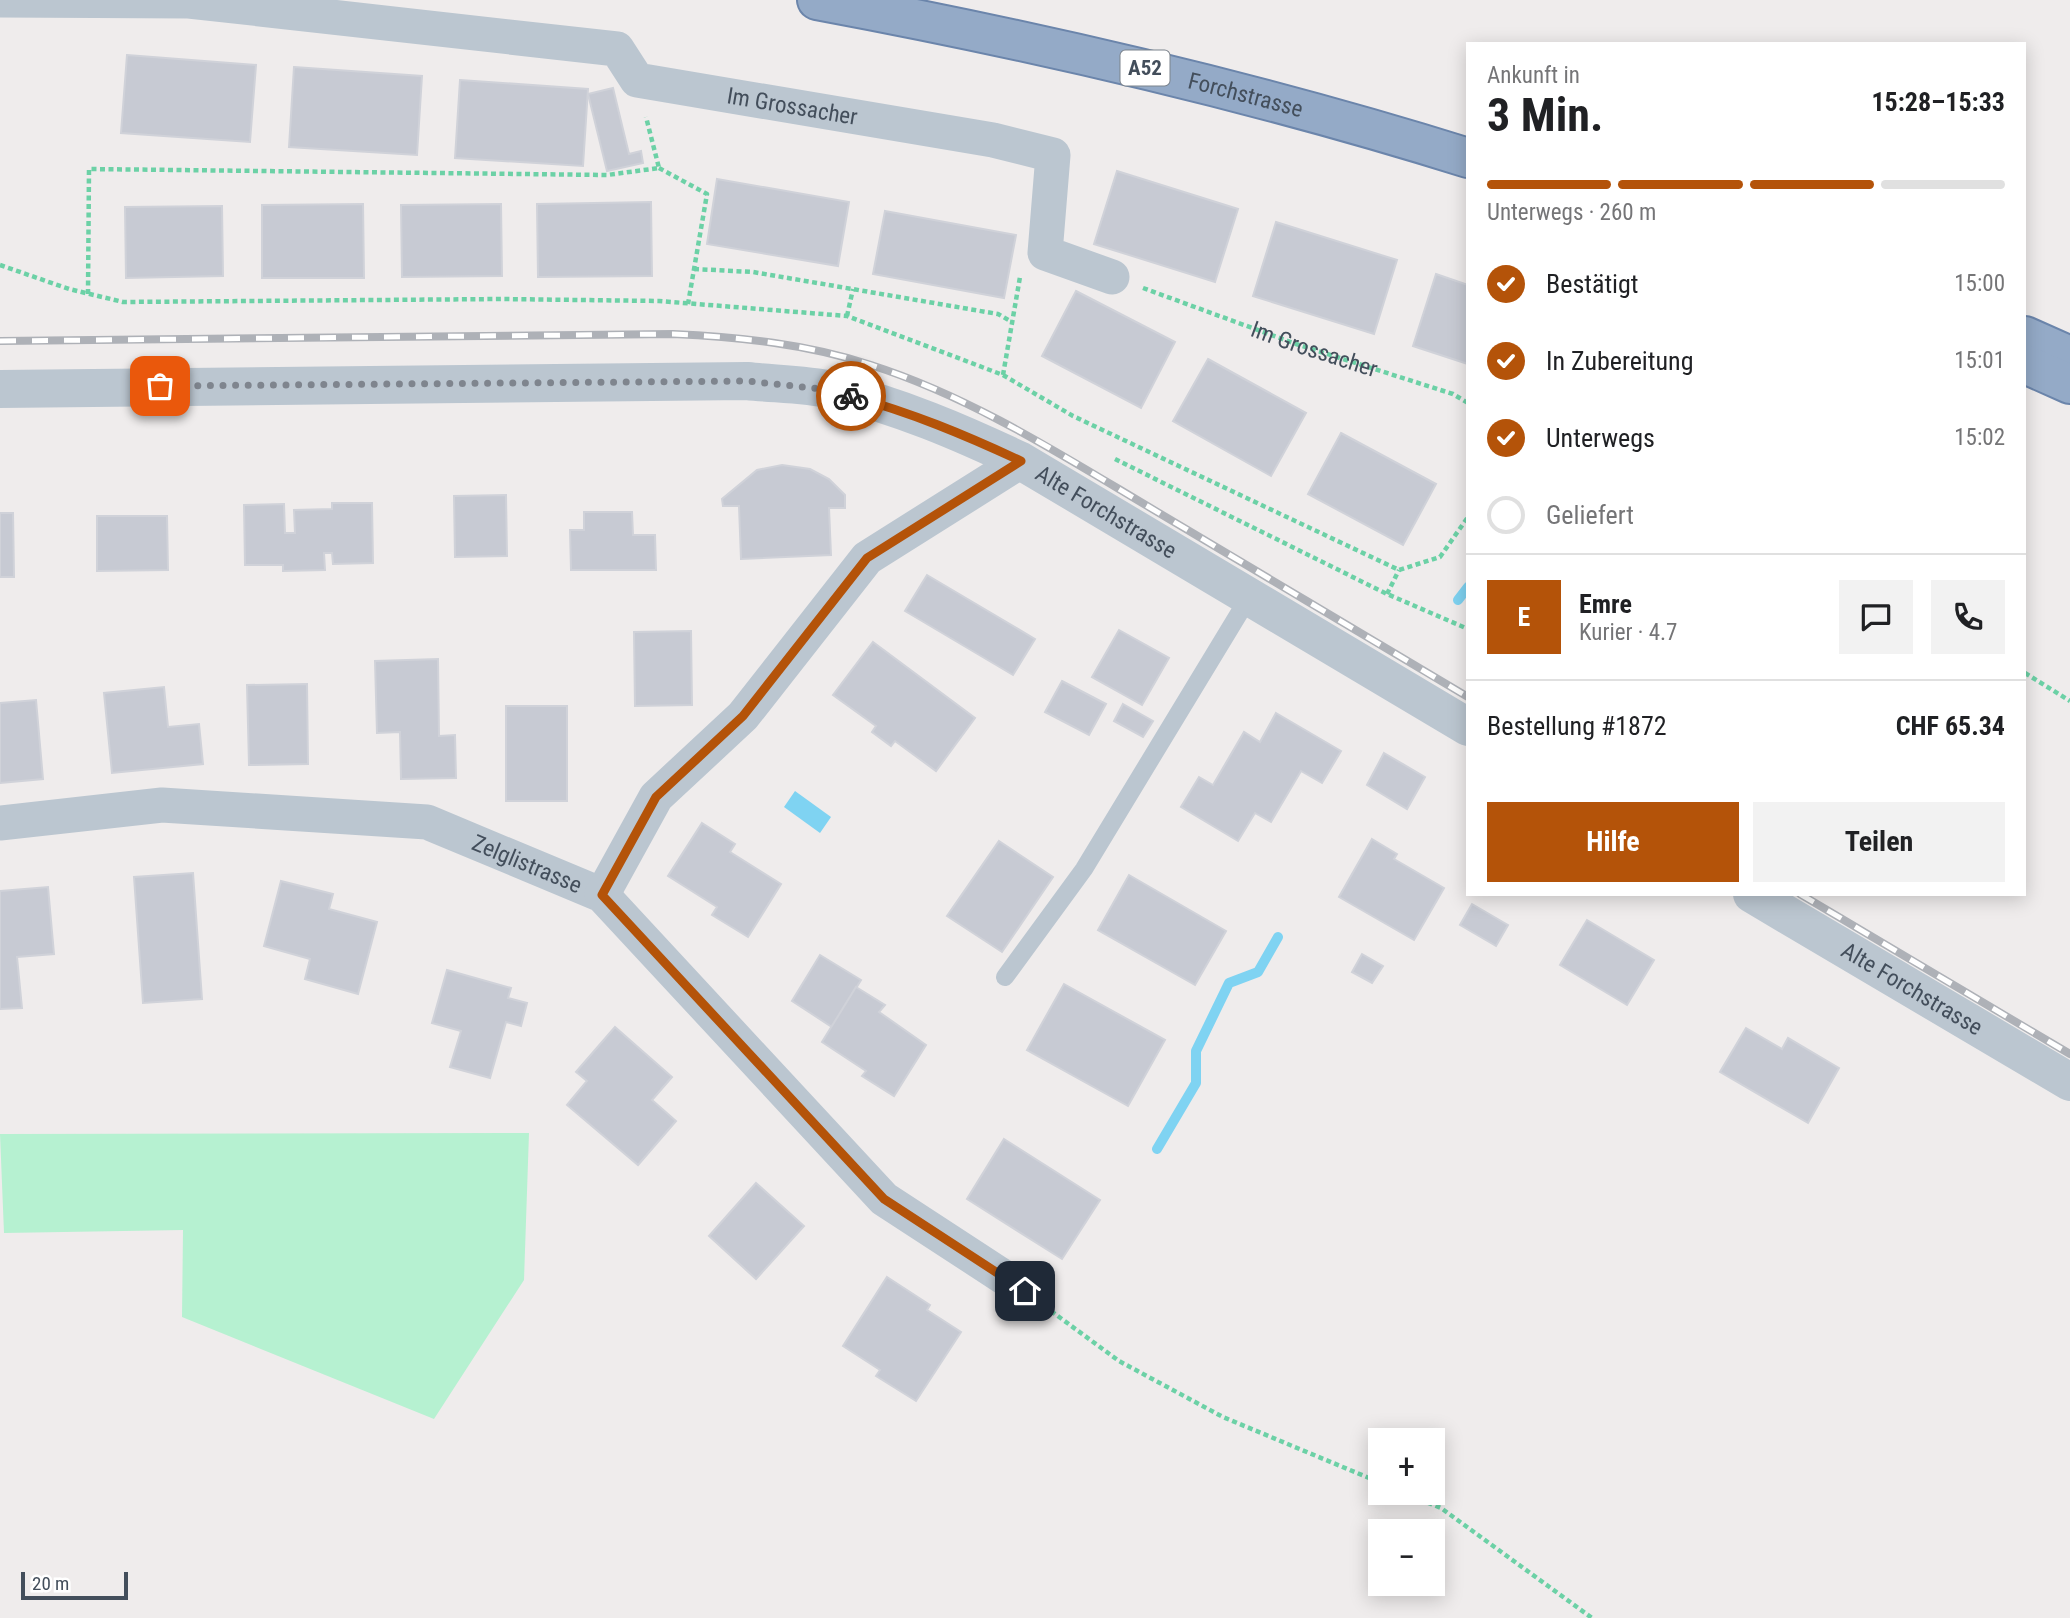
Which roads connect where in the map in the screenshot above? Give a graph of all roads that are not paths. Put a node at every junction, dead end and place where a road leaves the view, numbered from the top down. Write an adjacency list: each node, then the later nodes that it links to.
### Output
1 (817, 0): 5 (highway, Forchstrasse / A52)
2 (957, 0): 4 (highway, Forchstrasse / A52)
3 (0, 1): 6 (street, Im Grossacher)
4 (1466, 130)
5 (1466, 157)
6 (1112, 277)
7 (2026, 336): 8 (highway)
8 (2070, 356)
9 (2026, 365): 10 (highway)
10 (2070, 384)
11 (0, 388): 12 (street, Alte Forchstrasse)
12 (1021, 461): 13 (street, Alte Forchstrasse); 16 (street)
13 (1249, 597): 14 (street, Alte Forchstrasse); 18 (lane)
14 (1466, 726)
15 (0, 822): 16 (street, Zelglistrasse)
16 (602, 895): 20 (street, Zelglistrasse)
17 (1755, 896): 19 (street, Alte Forchstrasse)
18 (1005, 977)
19 (2070, 1082)
20 (1025, 1291)

